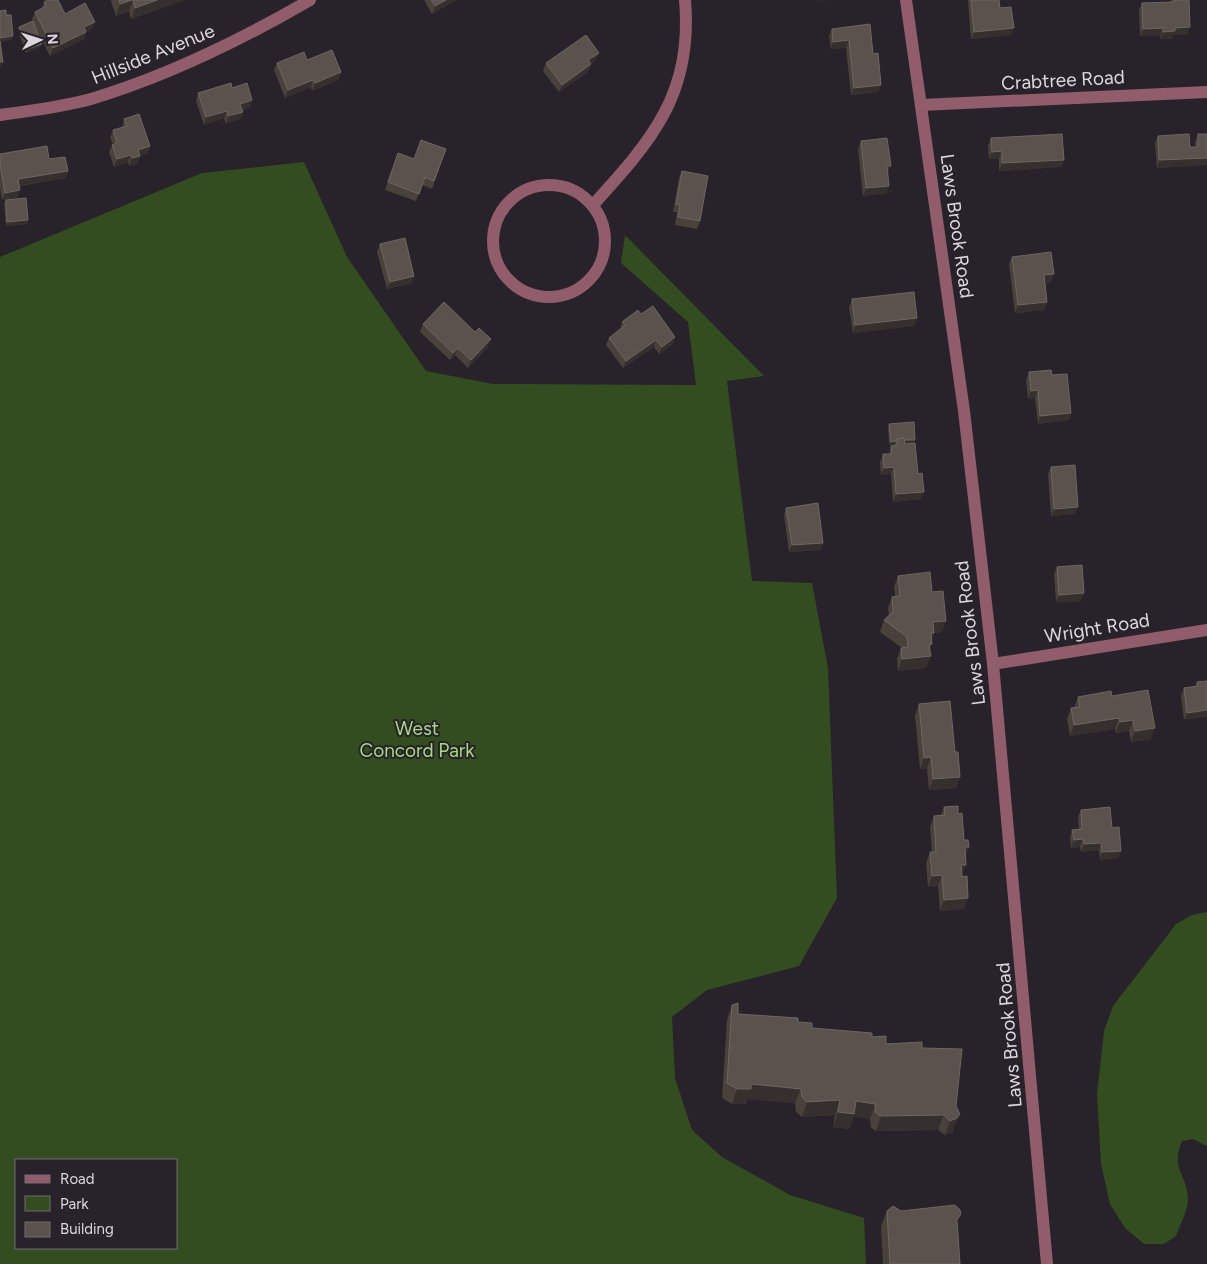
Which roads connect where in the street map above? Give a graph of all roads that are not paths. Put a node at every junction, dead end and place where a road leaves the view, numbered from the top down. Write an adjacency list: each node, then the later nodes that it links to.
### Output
1 (310, 0): 6 (street, Hillside Avenue)
2 (685, 0): 7 (street)
3 (906, 0): 5 (street, Laws Brook Road)
4 (1207, 92): 5 (street, Crabtree Road)
5 (921, 105): 9 (street, Laws Brook Road)
6 (0, 114)
7 (593, 205): 7 (street)
8 (1207, 630): 9 (street, Wright Road)
9 (994, 664): 10 (street, Laws Brook Road)
10 (1047, 1264)

